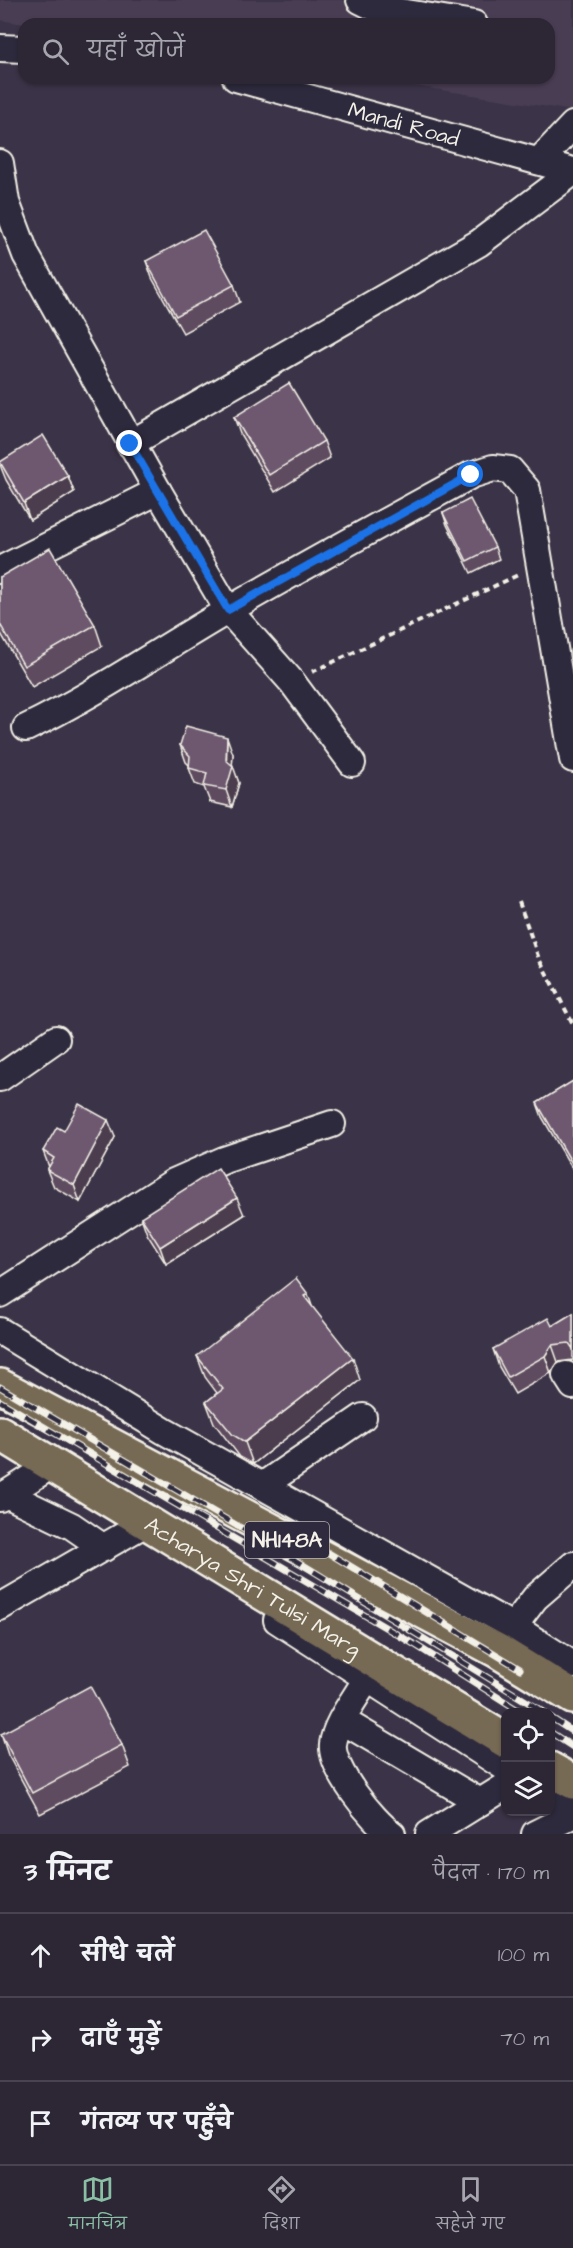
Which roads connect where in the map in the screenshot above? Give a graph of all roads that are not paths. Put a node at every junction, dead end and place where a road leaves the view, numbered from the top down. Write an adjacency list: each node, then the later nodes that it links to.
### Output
1 (360, 0): 2 (street)
2 (437, 18)
3 (0, 48): 4 (street)
4 (18, 49)
5 (258, 84): 7 (street, Mandi Road)
6 (573, 125): 7 (street)
7 (539, 161): 9 (street, Mandi Road)
8 (0, 163): 10 (street)
9 (573, 171): 10 (street)
10 (130, 444): 11 (street)
11 (158, 491): 12 (street); 13 (street)
12 (0, 570)
13 (228, 610): 14 (street); 15 (street); 16 (street)
14 (26, 728)
15 (573, 759)
16 (352, 764)
17 (56, 1039): 18 (street)
18 (0, 1078)
19 (332, 1124): 20 (street)
20 (0, 1294)
21 (0, 1331): 27 (street)
22 (0, 1386): 33 (highway, NH148A)
23 (363, 1417): 27 (street)
24 (0, 1433): 38 (highway, Acharya Shri Tulsi Marg / NH148A)
25 (0, 1449): 26 (street)
26 (42, 1472): 28 (street); 29 (street)
27 (262, 1486): 33 (street)
28 (3, 1496): 30 (street)
29 (137, 1528): 30 (street); 35 (street)
30 (104, 1548): 32 (street)
31 (573, 1565): 33 (street)
32 (0, 1607)
33 (505, 1638): 34 (street); 36 (highway, NH148A)
34 (573, 1665)
35 (367, 1678): 37 (street); 39 (street)
36 (573, 1697)
37 (343, 1721): 44 (street); 46 (street)
38 (501, 1738)
39 (501, 1765)
40 (555, 1772): 41 (highway)
41 (573, 1782)
42 (501, 1789): 44 (street)
43 (555, 1801): 45 (street)
44 (480, 1802): 47 (street)
45 (573, 1814): 48 (street)
46 (392, 1834)
47 (429, 1834)
48 (535, 1834)

